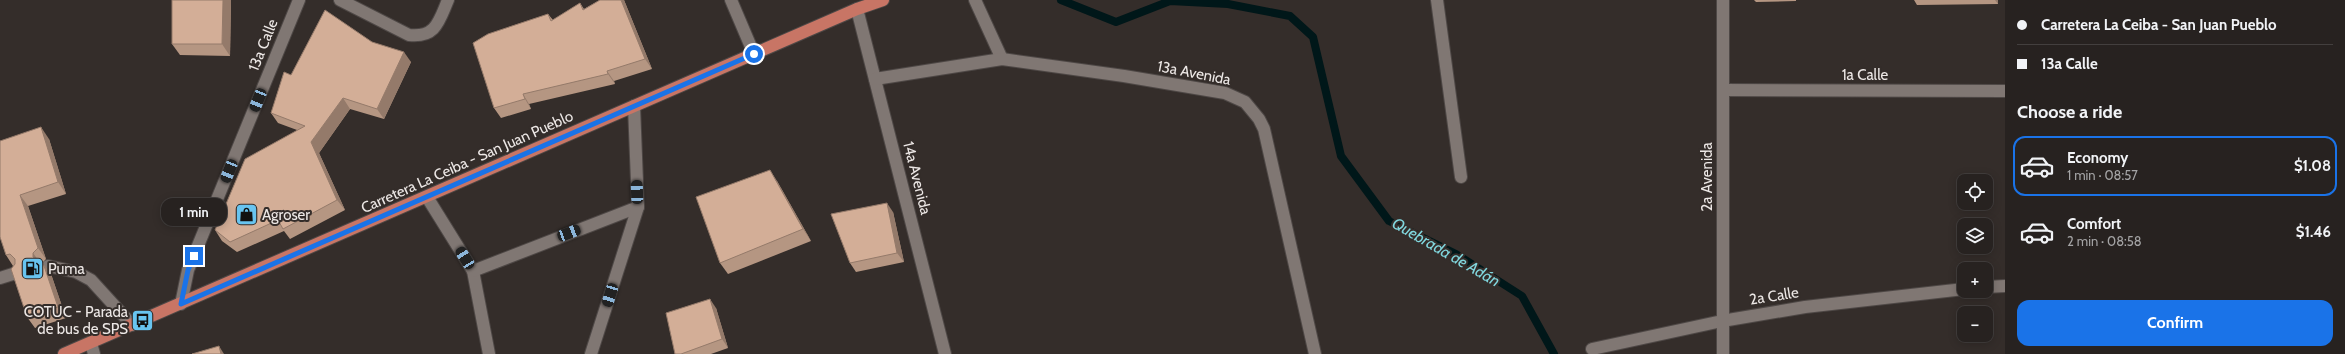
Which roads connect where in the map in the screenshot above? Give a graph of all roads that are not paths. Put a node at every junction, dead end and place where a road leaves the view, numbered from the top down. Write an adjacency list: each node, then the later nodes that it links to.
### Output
1 (299, 0): 26 (street, 13a Calle)
2 (340, 0): 3 (street)
3 (448, 0)
4 (732, 0): 10 (street)
5 (883, 0): 9 (main road, Carretera La Ceiba - San Juan Pueblo)
6 (975, 0): 11 (street)
7 (1437, 0): 16 (street)
8 (1723, 0): 13 (street, 2a Avenida)
9 (857, 9): 10 (main road, Carretera La Ceiba - San Juan Pueblo); 12 (street, 14a Avenida)
10 (754, 54): 15 (main road, Carretera La Ceiba - San Juan Pueblo)
11 (1002, 59): 12 (street, 13a Avenida); 35 (street, 13a Avenida)
12 (875, 79): 34 (street, 14a Avenida)
13 (1724, 90): 14 (street, 1a Calle); 27 (street, 2a Avenida)
14 (2005, 92)
15 (634, 106): 17 (main road, Carretera La Ceiba - San Juan Pueblo); 18 (street)
16 (1461, 177)
17 (426, 197): 20 (street); 26 (main road, Carretera La Ceiba - San Juan Pueblo)
18 (638, 207): 20 (street); 33 (street)
19 (48, 266): 28 (street)
20 (473, 271): 32 (street)
21 (16, 273): 22 (street)
22 (0, 278)
23 (2005, 286): 24 (street)
24 (1993, 287)
25 (1957, 290): 27 (street, 2a Calle)
26 (181, 304): 28 (main road, Carretera La Ceiba - San Juan Pueblo)
27 (1722, 321): 30 (street, 2a Calle); 36 (street, 2a Avenida)
28 (132, 325): 29 (main road, Carretera La Ceiba - San Juan Pueblo)
29 (93, 349): 31 (main road, Carretera La Ceiba - San Juan Pueblo)
30 (1592, 349)
31 (64, 354)
32 (489, 354)
33 (591, 354)
34 (945, 354)
35 (1315, 354)
36 (1723, 354)

